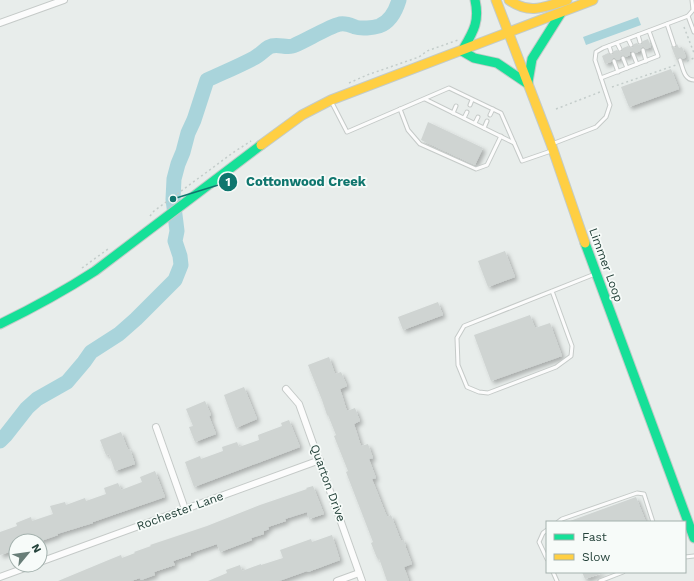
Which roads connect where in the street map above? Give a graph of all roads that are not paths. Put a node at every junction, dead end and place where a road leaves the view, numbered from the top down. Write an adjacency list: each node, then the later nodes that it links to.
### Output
1 (64, 0): 10 (street)
2 (475, 0): 24 (main road)
3 (496, 0): 14 (main road, Limmer Loop)
4 (509, 0): 5 (main road)
5 (567, 0)
6 (593, 0): 8 (main road)
7 (692, 0): 9 (lane)
8 (561, 13): 14 (main road); 36 (main road)
9 (688, 16): 11 (lane); 13 (lane)
10 (0, 23)
11 (666, 24): 12 (lane); 20 (lane)
12 (650, 31): 15 (lane); 29 (lane)
13 (694, 32)
14 (508, 34): 24 (main road); 36 (main road, Limmer Loop)
15 (638, 35): 16 (lane); 17 (lane)
16 (628, 38): 18 (lane); 19 (lane)
17 (640, 42)
18 (617, 43): 21 (lane); 22 (lane)
19 (631, 45)
20 (674, 45)
21 (609, 46): 25 (lane); 34 (lane)
22 (620, 49)
23 (643, 50): 29 (lane)
24 (462, 52): 36 (main road); 40 (main road)
25 (611, 52)
26 (633, 54): 31 (lane)
27 (623, 58): 32 (lane)
28 (614, 61): 33 (lane)
29 (646, 61): 31 (lane)
30 (681, 61): 35 (lane)
31 (637, 64): 32 (lane)
32 (627, 68): 33 (lane)
33 (618, 72): 34 (lane)
34 (601, 78): 58 (lane)
35 (694, 80)
36 (528, 84): 58 (main road, Limmer Loop)
37 (462, 94): 38 (lane); 39 (lane); 41 (lane)
38 (425, 99): 45 (lane); 49 (lane)
39 (459, 99)
40 (331, 100): 45 (lane); 61 (main road)
41 (472, 100): 42 (lane); 43 (lane)
42 (470, 105)
43 (483, 105): 46 (lane); 47 (lane)
44 (456, 106): 49 (lane)
45 (400, 109): 56 (lane)
46 (493, 109): 50 (lane); 57 (lane)
47 (481, 110)
48 (467, 112): 52 (lane)
49 (453, 113): 52 (lane)
50 (490, 115)
51 (478, 117): 54 (lane)
52 (464, 118): 54 (lane)
53 (487, 121): 55 (lane)
54 (475, 123): 55 (lane)
55 (484, 128): 56 (lane)
56 (501, 136): 57 (lane)
57 (514, 142): 58 (lane)
58 (552, 147): 59 (main road, Limmer Loop)
59 (596, 274): 60 (lane); 69 (main road, Limmer Loop)
60 (552, 291): 60 (lane)
61 (0, 324)
62 (286, 389): 64 (street, Quarton Drive)
63 (156, 427): 65 (street)
64 (320, 460): 65 (street, Rochester Lane); 73 (street, Quarton Drive)
65 (185, 509): 71 (street, Rochester Lane)
66 (559, 521): 67 (lane)
67 (653, 521)
68 (546, 531): 70 (lane)
69 (694, 538)
70 (546, 557)
71 (48, 559)
72 (11, 573): 75 (street)
73 (359, 573): 76 (street); 77 (street, Quarton Drive)
74 (620, 573): 78 (lane)
75 (0, 577)
76 (337, 581)
77 (362, 581)
78 (600, 581)

